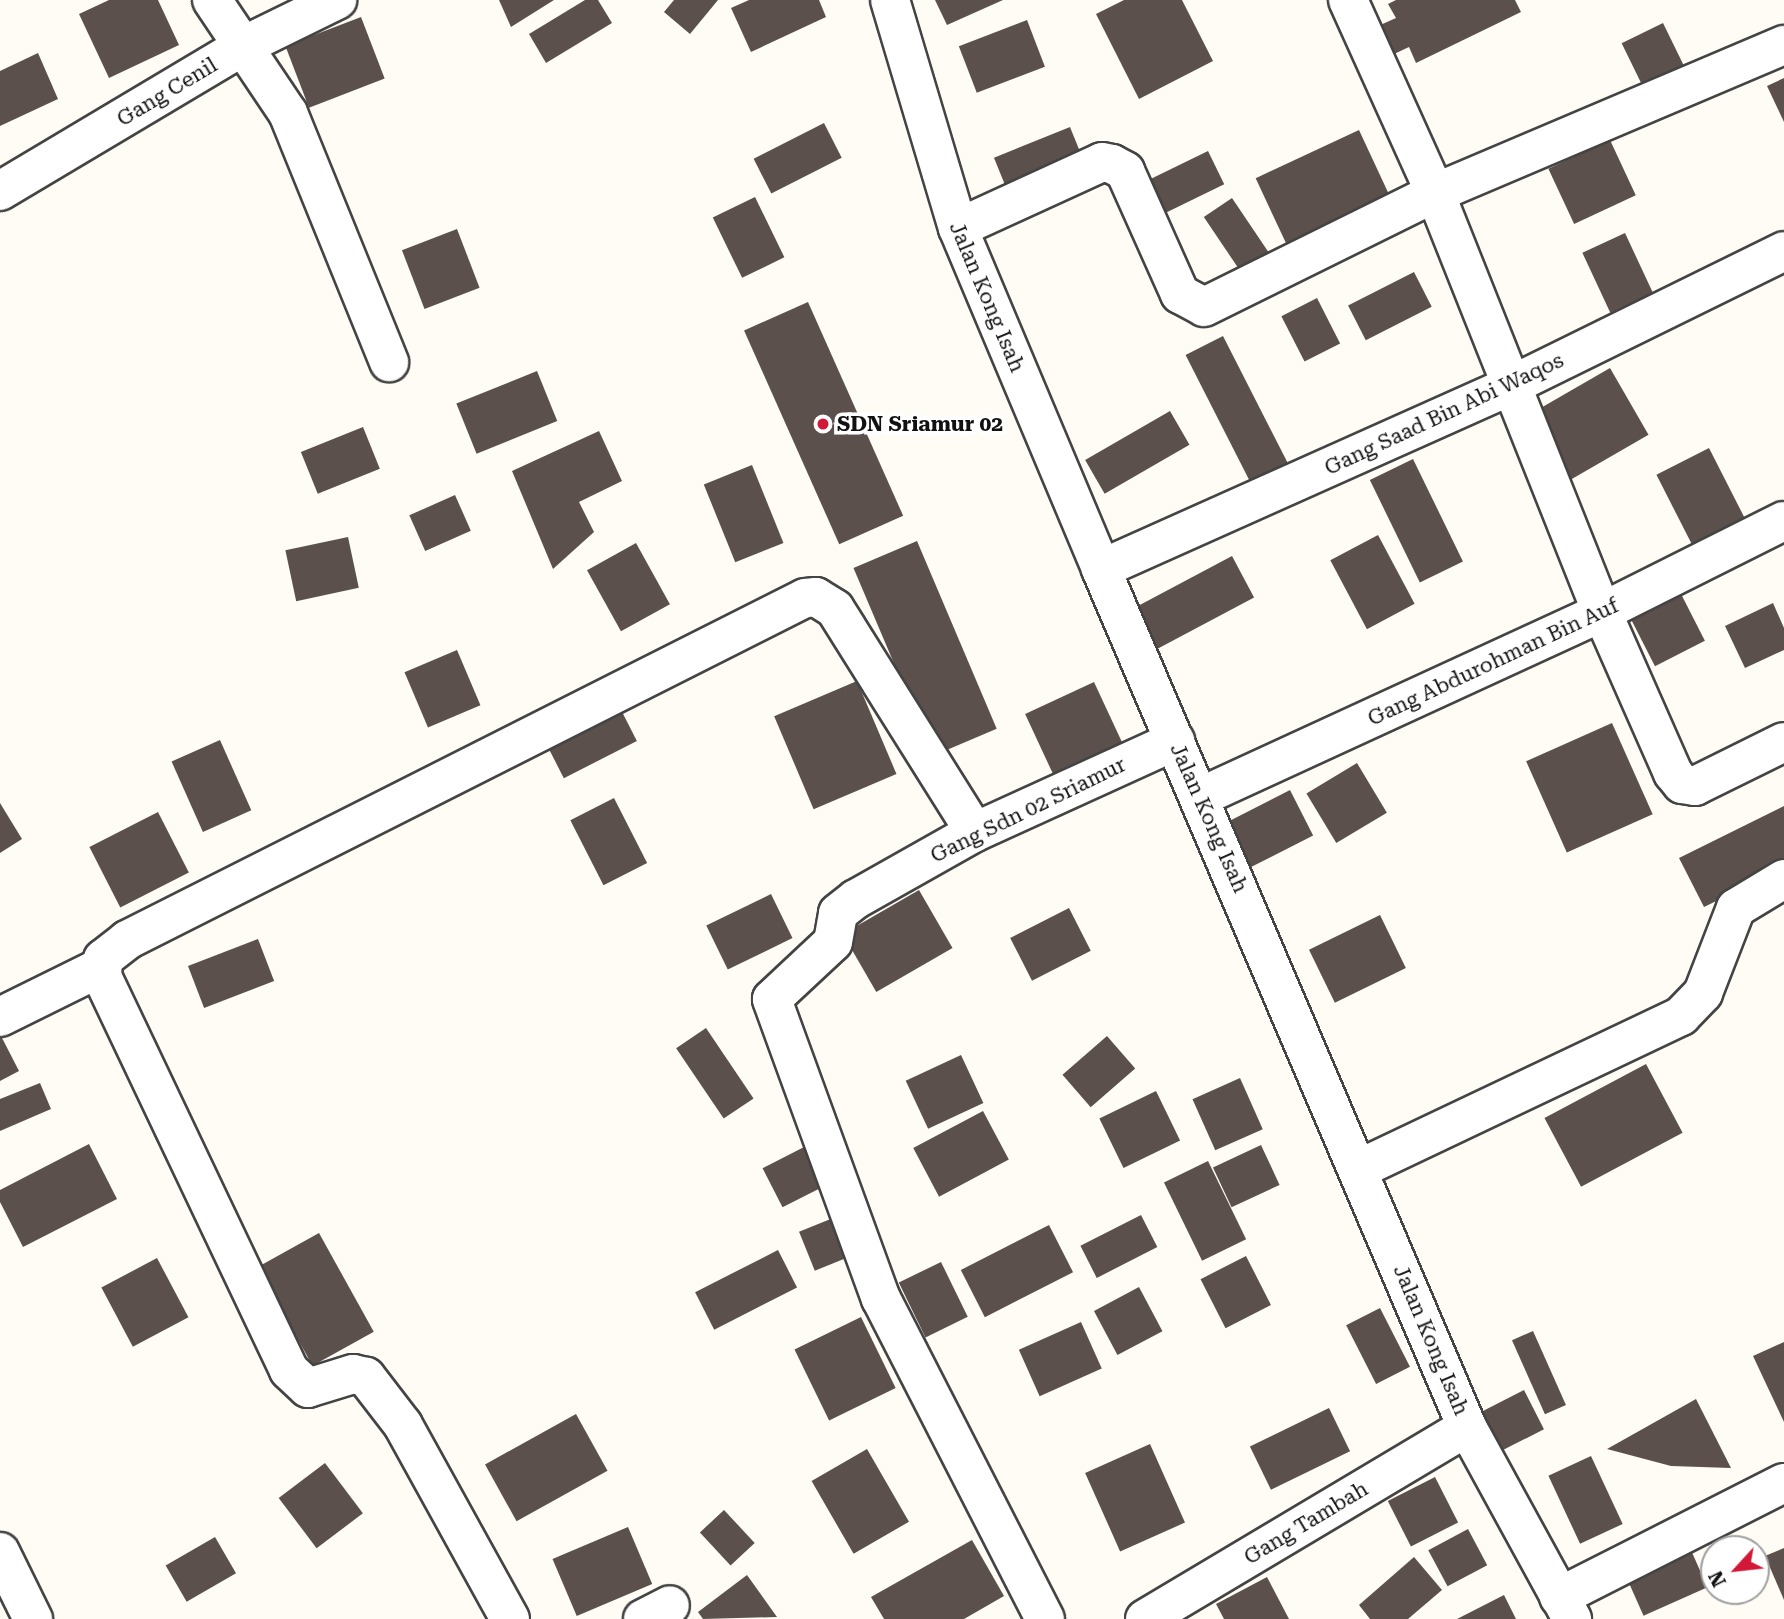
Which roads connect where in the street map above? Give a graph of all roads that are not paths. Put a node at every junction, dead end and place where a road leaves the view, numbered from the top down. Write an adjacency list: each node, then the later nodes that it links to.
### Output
1 (212, 0): 6 (street)
2 (337, 0): 6 (street, Gang Cenil)
3 (890, 0): 9 (street, Jalan Kong Isah)
4 (1351, 1): 8 (street)
5 (1784, 45): 8 (street)
6 (243, 46): 7 (street, Gang Cenil); 11 (street)
7 (0, 191)
8 (1435, 193): 9 (street); 12 (street)
9 (958, 228): 14 (street, Jalan Kong Isah)
10 (1784, 251): 12 (street, Gang Saad Bin Abi Waqos)
11 (389, 362)
12 (1512, 385): 14 (street, Gang Saad Bin Abi Waqos); 15 (street)
13 (1784, 521): 15 (street, Gang Abdurohman Bin Auf)
14 (1101, 569): 16 (street, Jalan Kong Isah)
15 (1602, 612): 17 (street); 18 (street, Gang Abdurohman Bin Auf)
16 (1175, 741): 18 (street, Jalan Kong Isah); 19 (street, Gang Sdn 02 Sriamur)
17 (1784, 742)
18 (1200, 797): 23 (street, Jalan Kong Isah)
19 (975, 832): 21 (street); 30 (street, Gang Sdn 02 Sriamur)
20 (1784, 879): 23 (street)
21 (101, 967): 22 (street); 29 (street)
22 (0, 1017)
23 (1359, 1169): 24 (street, Jalan Kong Isah)
24 (1467, 1427): 27 (street, Jalan Kong Isah); 31 (street, Gang Tambah)
25 (1784, 1483): 27 (street)
26 (0, 1552): 28 (street)
27 (1565, 1608)
28 (33, 1619)
29 (510, 1619)
30 (1045, 1619)
31 (1145, 1619)

